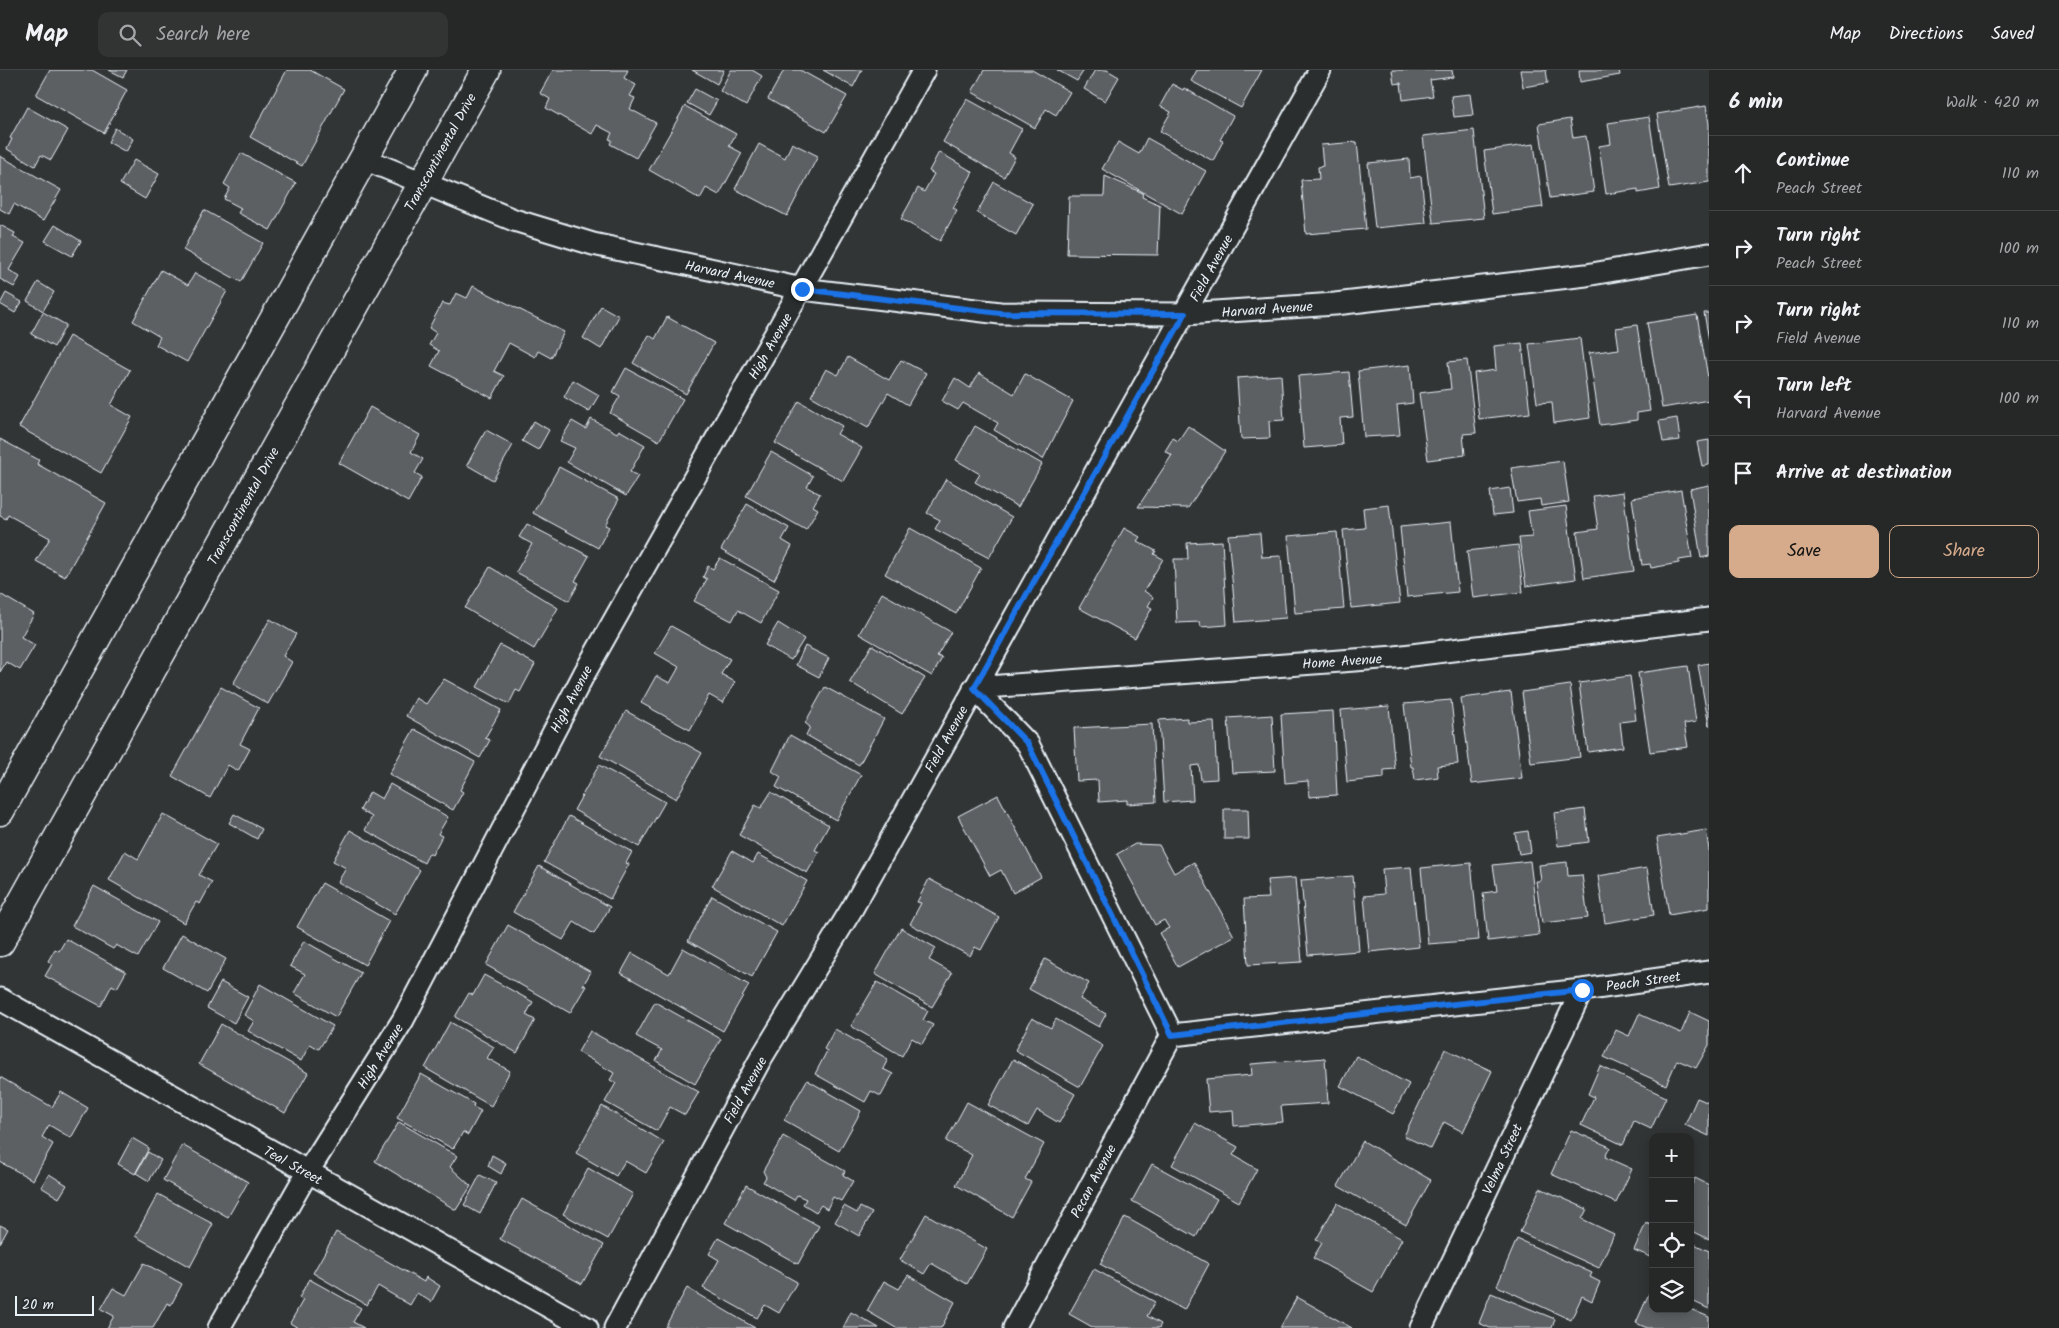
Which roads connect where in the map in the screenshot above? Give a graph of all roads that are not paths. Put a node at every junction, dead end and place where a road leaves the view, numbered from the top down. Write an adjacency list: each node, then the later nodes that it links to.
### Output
1 (413, 70): 5 (street)
2 (486, 70): 6 (street, Transcontinental Drive)
3 (924, 70): 8 (street, High Avenue)
4 (1320, 70): 9 (street, Field Avenue)
5 (364, 159): 6 (street, Harvard Avenue); 12 (street)
6 (423, 182): 8 (street, Harvard Avenue); 13 (street, Transcontinental Drive)
7 (1709, 254): 9 (street, Harvard Avenue)
8 (802, 289): 9 (street, Harvard Avenue); 18 (street, High Avenue)
9 (1185, 314): 11 (street, Field Avenue)
10 (1709, 619): 11 (street, Home Avenue)
11 (974, 688): 17 (street); 21 (street, Field Avenue)
12 (0, 811)
13 (0, 942)
14 (1709, 972): 15 (street, Peach Street)
15 (1582, 990): 17 (street, Peach Street); 23 (street, Velma Street)
16 (0, 998): 18 (street, Teal Street)
17 (1172, 1035): 22 (street, Pecan Avenue)
18 (307, 1172): 19 (street, High Avenue); 20 (street, Teal Street)
19 (218, 1328)
20 (587, 1328)
21 (615, 1328)
22 (1014, 1328)
23 (1421, 1328)

